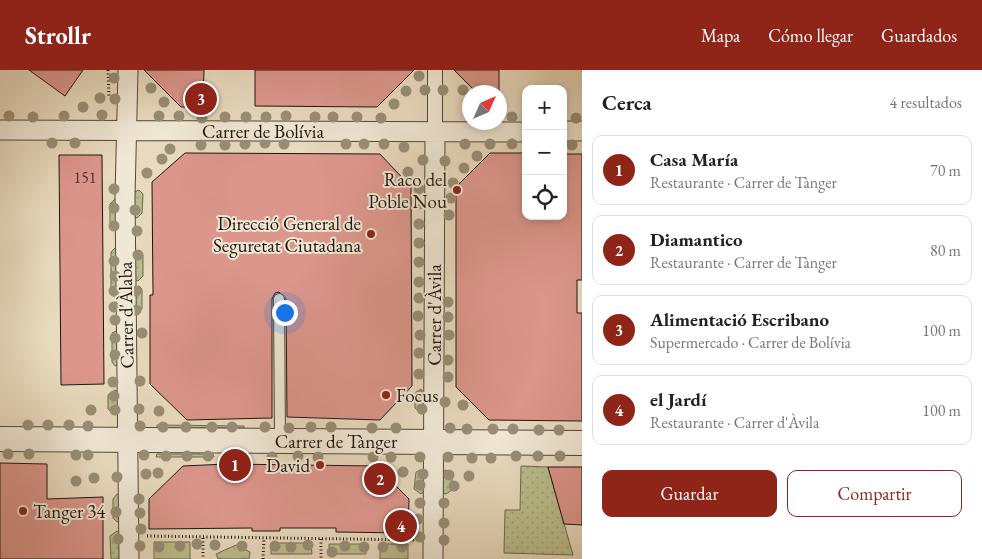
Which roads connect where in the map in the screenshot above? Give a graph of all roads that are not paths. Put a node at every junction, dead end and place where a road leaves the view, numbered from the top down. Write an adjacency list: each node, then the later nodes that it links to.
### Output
1 (128, 70): 4 (street, Carrer d'Àlaba)
2 (435, 70): 7 (street, Carrer d'Àvila)
3 (0, 130): 4 (street, Carrer de Bolívia)
4 (126, 131): 7 (street, Carrer de Bolívia); 11 (street, Carrer d'Àlaba)
5 (567, 131): 6 (street)
6 (582, 131)
7 (435, 132): 8 (street, Carrer de Bolívia); 13 (street, Carrer d'Àvila)
8 (522, 132)
9 (279, 299): 12 (lane)
10 (0, 440): 11 (street, Carrer de Tànger)
11 (129, 441): 12 (street, Carrer de Tànger); 15 (street, Carrer d'Àlaba)
12 (280, 441): 13 (street, Carrer de Tànger)
13 (434, 441): 14 (street, Carrer de Tànger); 16 (street, Carrer d'Àvila)
14 (582, 443)
15 (129, 559)
16 (433, 559)

